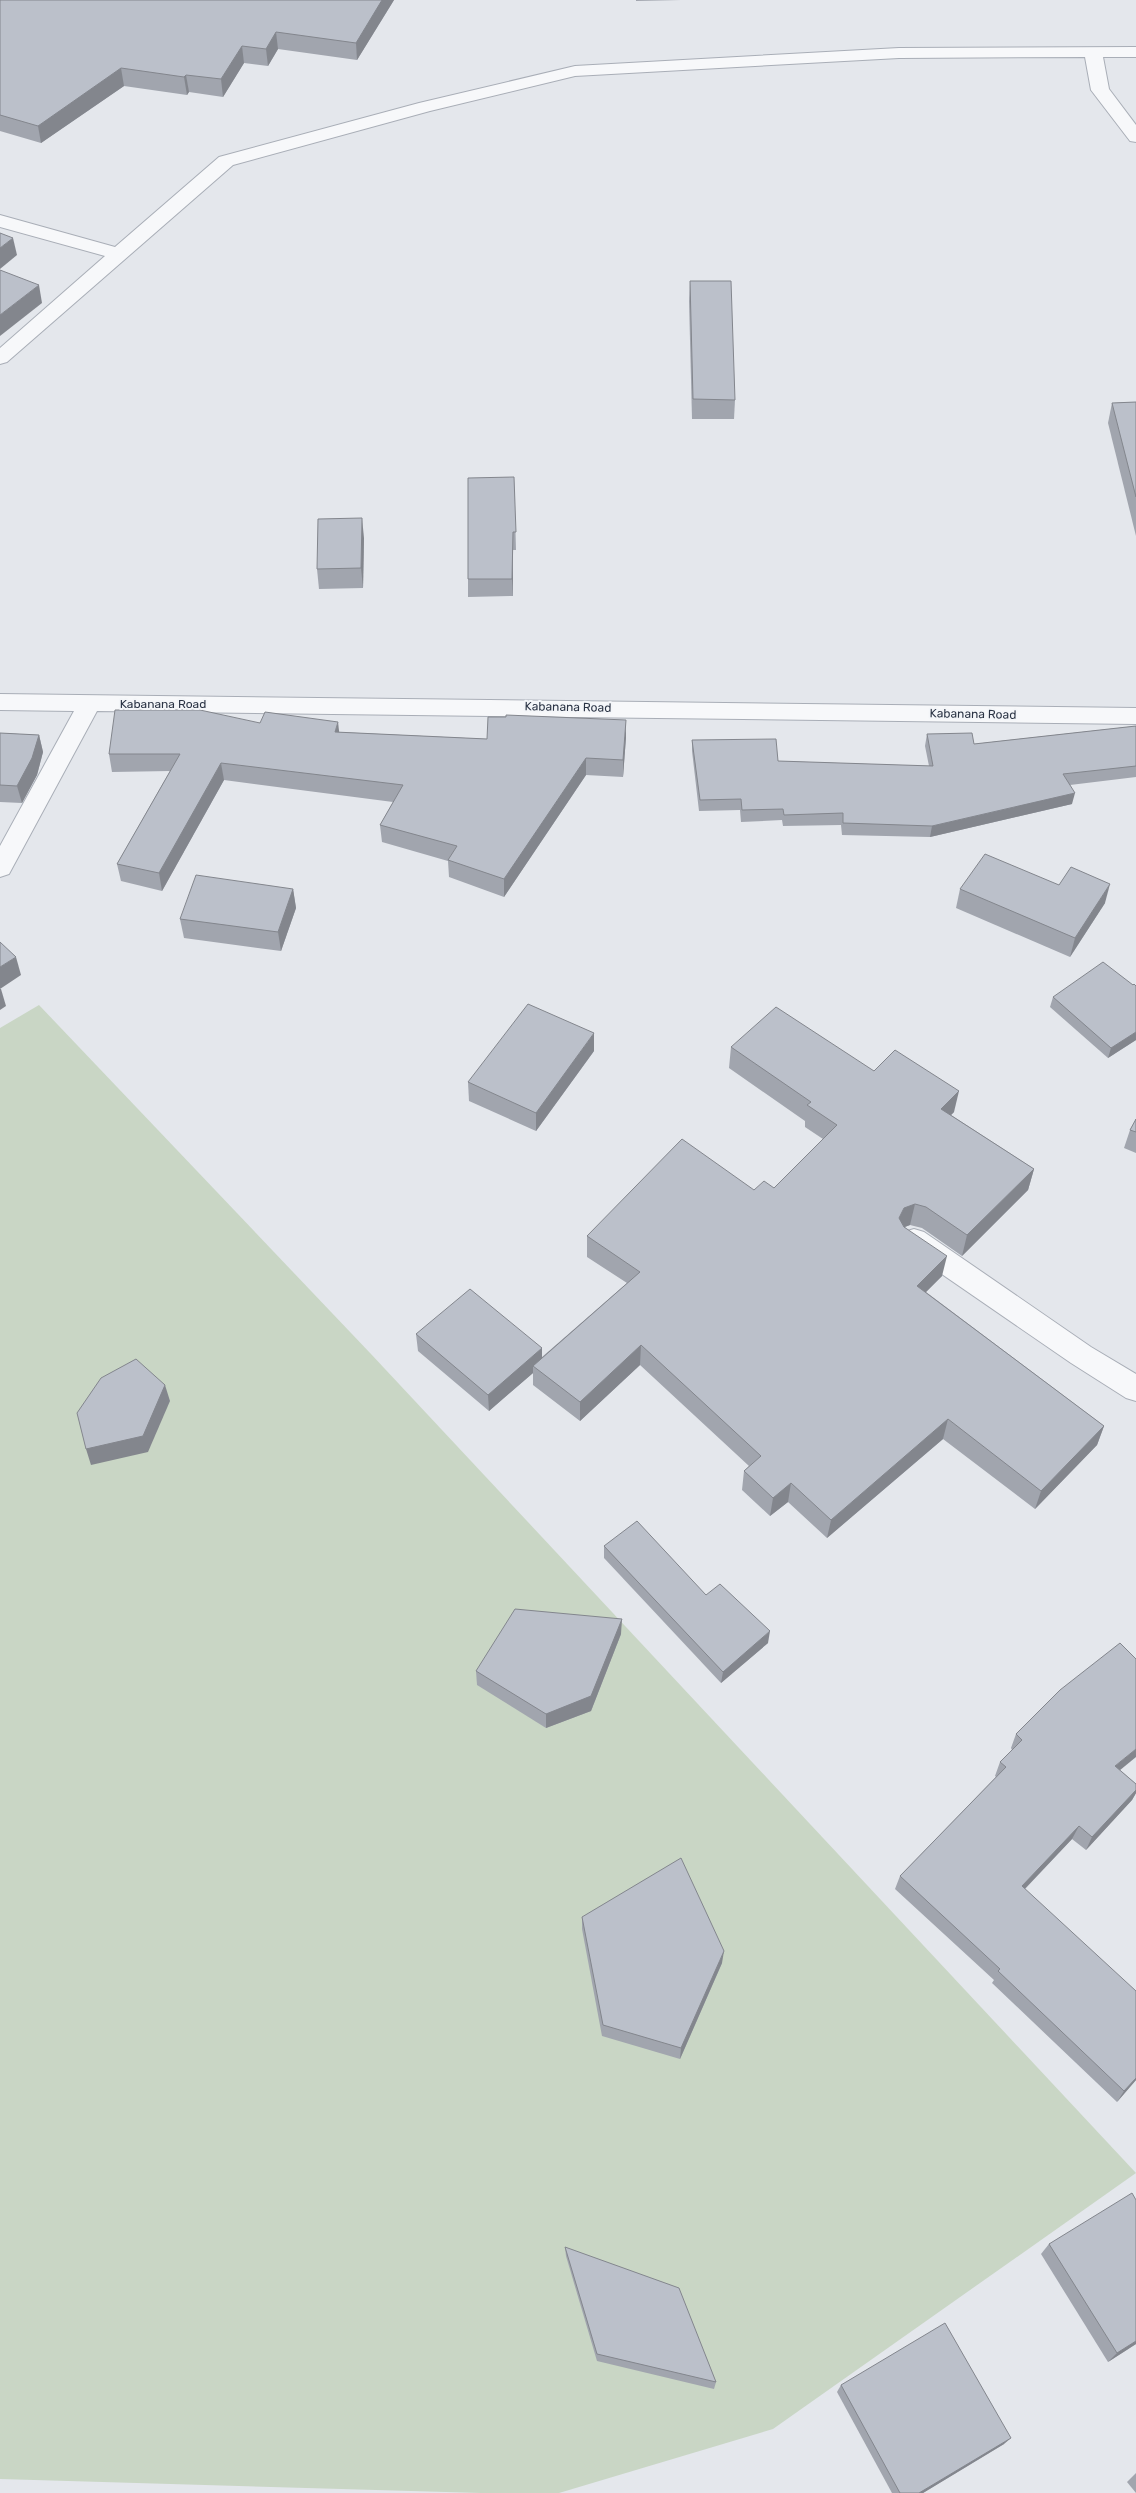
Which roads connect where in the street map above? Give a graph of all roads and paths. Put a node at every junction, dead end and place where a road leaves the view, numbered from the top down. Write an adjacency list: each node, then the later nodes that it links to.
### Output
1 (1093, 52): 2 (street); 3 (street); 5 (street)
2 (1136, 52)
3 (1136, 136)
4 (0, 221): 5 (street)
5 (118, 254): 6 (street)
6 (0, 358)
7 (0, 702): 8 (street, Kabanana Road)
8 (90, 704): 9 (street, Kabanana Road); 10 (street)
9 (1136, 716)
10 (0, 868)
11 (911, 1238): 12 (street)
12 (1136, 1389)

